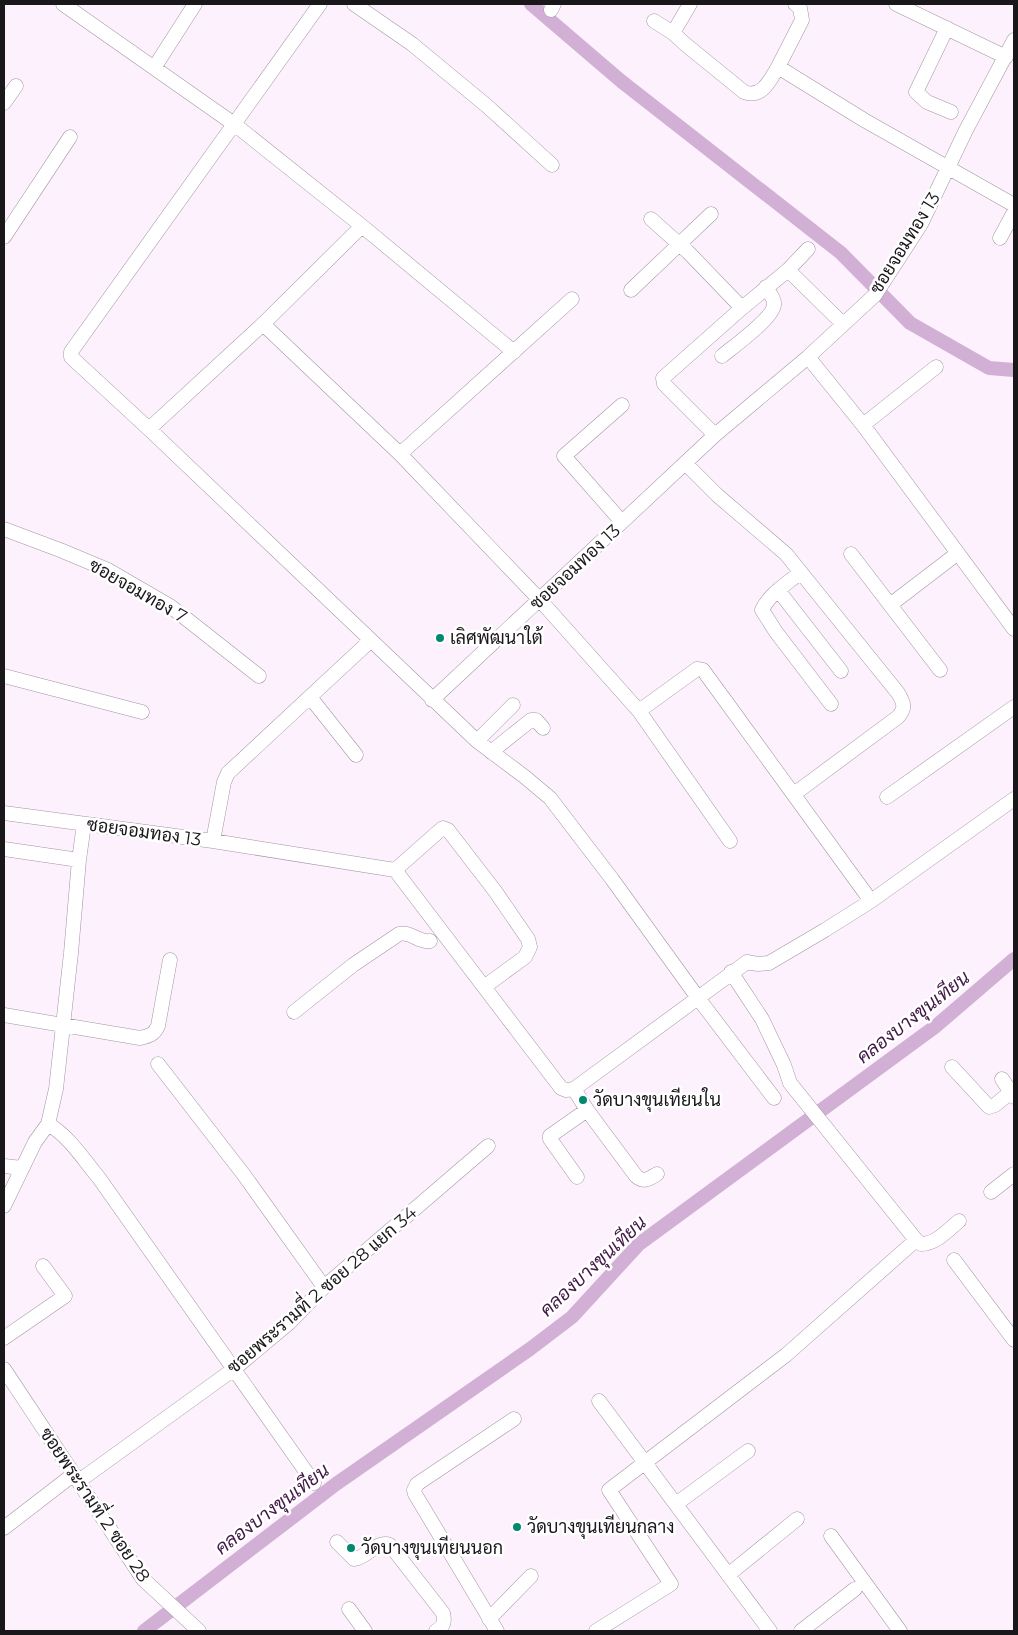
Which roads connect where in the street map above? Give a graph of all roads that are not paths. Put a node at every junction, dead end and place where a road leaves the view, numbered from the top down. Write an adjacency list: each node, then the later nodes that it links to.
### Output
1 (63, 4): 13 (street)
2 (195, 4): 13 (street)
3 (320, 4): 18 (street)
4 (354, 4): 20 (street)
5 (690, 4): 10 (street)
6 (795, 4): 14 (street)
7 (896, 4): 9 (street)
8 (654, 21): 10 (street)
9 (947, 28): 12 (street); 17 (street)
10 (673, 33): 14 (street)
11 (1014, 40): 12 (street, ซอยจอมทอง 13)
12 (1006, 57): 21 (street, ซอยจอมทอง 13)
13 (154, 68): 18 (street)
14 (778, 68): 21 (street)
15 (16, 86): 16 (street)
16 (4, 103)
17 (951, 112)
18 (234, 124): 26 (street); 44 (street)
19 (70, 137): 27 (street)
20 (552, 165)
21 (949, 168): 22 (street); 37 (street, ซอยจอมทอง 13)
22 (1014, 205)
23 (1014, 212): 28 (street)
24 (711, 214): 29 (street)
25 (651, 219): 29 (street)
26 (362, 226): 36 (street); 38 (street)
27 (4, 237)
28 (1000, 238)
29 (680, 244): 33 (street); 35 (street)
30 (808, 249): 31 (street)
31 (788, 270): 32 (street); 37 (street)
32 (766, 287): 35 (street); 39 (street)
33 (632, 290)
34 (572, 299): 38 (street)
35 (742, 308): 45 (street)
36 (263, 324): 44 (street); 46 (street)
37 (843, 324): 40 (street, ซอยจอมทอง 13)
38 (514, 352): 46 (street)
39 (722, 356)
40 (808, 357): 43 (street); 45 (street, ซอยจอมทอง 13)
41 (936, 367): 43 (street)
42 (622, 405): 48 (street)
43 (863, 425): 50 (street)
44 (149, 429): 57 (street)
45 (715, 436): 47 (street, ซอยจอมทอง 13)
46 (400, 454): 54 (street)
47 (685, 464): 48 (street, ซอยจอมทอง 13); 52 (street)
48 (622, 522): 54 (street, ซอยจอมทอง 13)
49 (4, 529): 61 (street, ซอยจอมทอง 7)
50 (958, 553): 55 (street); 56 (street)
51 (851, 554): 55 (street)
52 (801, 572): 53 (street); 73 (street)
53 (778, 590): 59 (street); 64 (street)
54 (540, 600): 63 (street, ซอยจอมทอง 13); 67 (street)
55 (890, 606): 58 (street)
56 (1014, 628)
57 (370, 641): 62 (street, ซอยจอมทอง 13); 63 (street)
58 (940, 670)
59 (841, 671)
60 (4, 676): 68 (street)
61 (259, 676)
62 (310, 696): 72 (street); 78 (street, ซอยจอมทอง 13)
63 (432, 700): 70 (street)
64 (831, 704)
65 (513, 705): 70 (street)
66 (1014, 708): 74 (street)
67 (640, 711): 73 (street); 79 (street)
68 (142, 712)
69 (543, 728): 71 (street)
70 (477, 741): 71 (street)
71 (492, 752): 88 (street)
72 (356, 755)
73 (794, 794): 83 (street)
74 (887, 797)
75 (1014, 799): 83 (street)
76 (4, 812): 77 (street, ซอยจอมทอง 13)
77 (84, 824): 78 (street, ซอยจอมทอง 13); 81 (street)
78 (213, 841): 82 (street)
79 (730, 841)
80 (4, 849): 81 (street)
81 (79, 860): 91 (street)
82 (395, 870): 84 (street); 87 (street)
83 (871, 902): 86 (street)
84 (437, 936): 87 (street); 89 (street)
85 (170, 960): 91 (street)
86 (731, 972): 88 (street); 109 (street)
87 (484, 987): 95 (street)
88 (698, 998): 95 (street); 97 (street)
89 (294, 1012)
90 (4, 1014): 91 (street)
91 (64, 1024): 99 (street)
92 (158, 1064): 112 (street)
93 (952, 1067): 96 (street)
94 (1002, 1079): 96 (street)
95 (574, 1089): 98 (street)
96 (1013, 1095)
97 (774, 1098)
98 (587, 1110): 103 (street); 105 (street)
99 (48, 1124): 102 (street); 116 (street)
100 (488, 1146): 112 (street, ซอยพระรามที่ 2 ซอย 28 แยก 34)
101 (4, 1166): 102 (street)
102 (22, 1168): 107 (street)
103 (657, 1174)
104 (1014, 1174): 106 (street)
105 (577, 1178)
106 (991, 1192)
107 (4, 1206)
108 (960, 1222): 109 (street)
109 (916, 1240): 120 (street)
110 (954, 1260): 114 (street)
111 (43, 1266): 113 (street)
112 (324, 1287): 116 (street, ซอยพระรามที่ 2 ซอย 28 แยก 34)
113 (4, 1338)
114 (1014, 1340)
115 (4, 1369): 121 (street, ซอยพระรามที่ 2 ซอย 28)
116 (234, 1369): 121 (street, ซอยพระรามที่ 2 ซอย 28 แยก 34); 122 (street)
117 (598, 1401): 120 (street)
118 (514, 1419): 132 (street)
119 (748, 1451): 123 (street)
120 (645, 1462): 123 (street); 137 (street)
121 (76, 1477): 125 (street, ซอยพระรามที่ 2 ซอย 28 แยก 34); 133 (street, ซอยพระรามที่ 2 ซอย 28)
122 (314, 1483)
123 (676, 1504): 128 (street)
124 (798, 1519): 128 (street)
125 (4, 1528)
126 (831, 1536): 140 (street)
127 (337, 1542): 135 (street)
128 (728, 1575): 138 (street)
129 (531, 1576): 132 (street)
130 (856, 1590): 139 (street)
131 (349, 1609): 134 (street)
132 (489, 1619): 136 (street)
133 (196, 1628)
134 (365, 1631)
135 (436, 1631)
136 (497, 1631)
137 (596, 1631)
138 (770, 1631)
139 (801, 1631)
140 (900, 1631)

